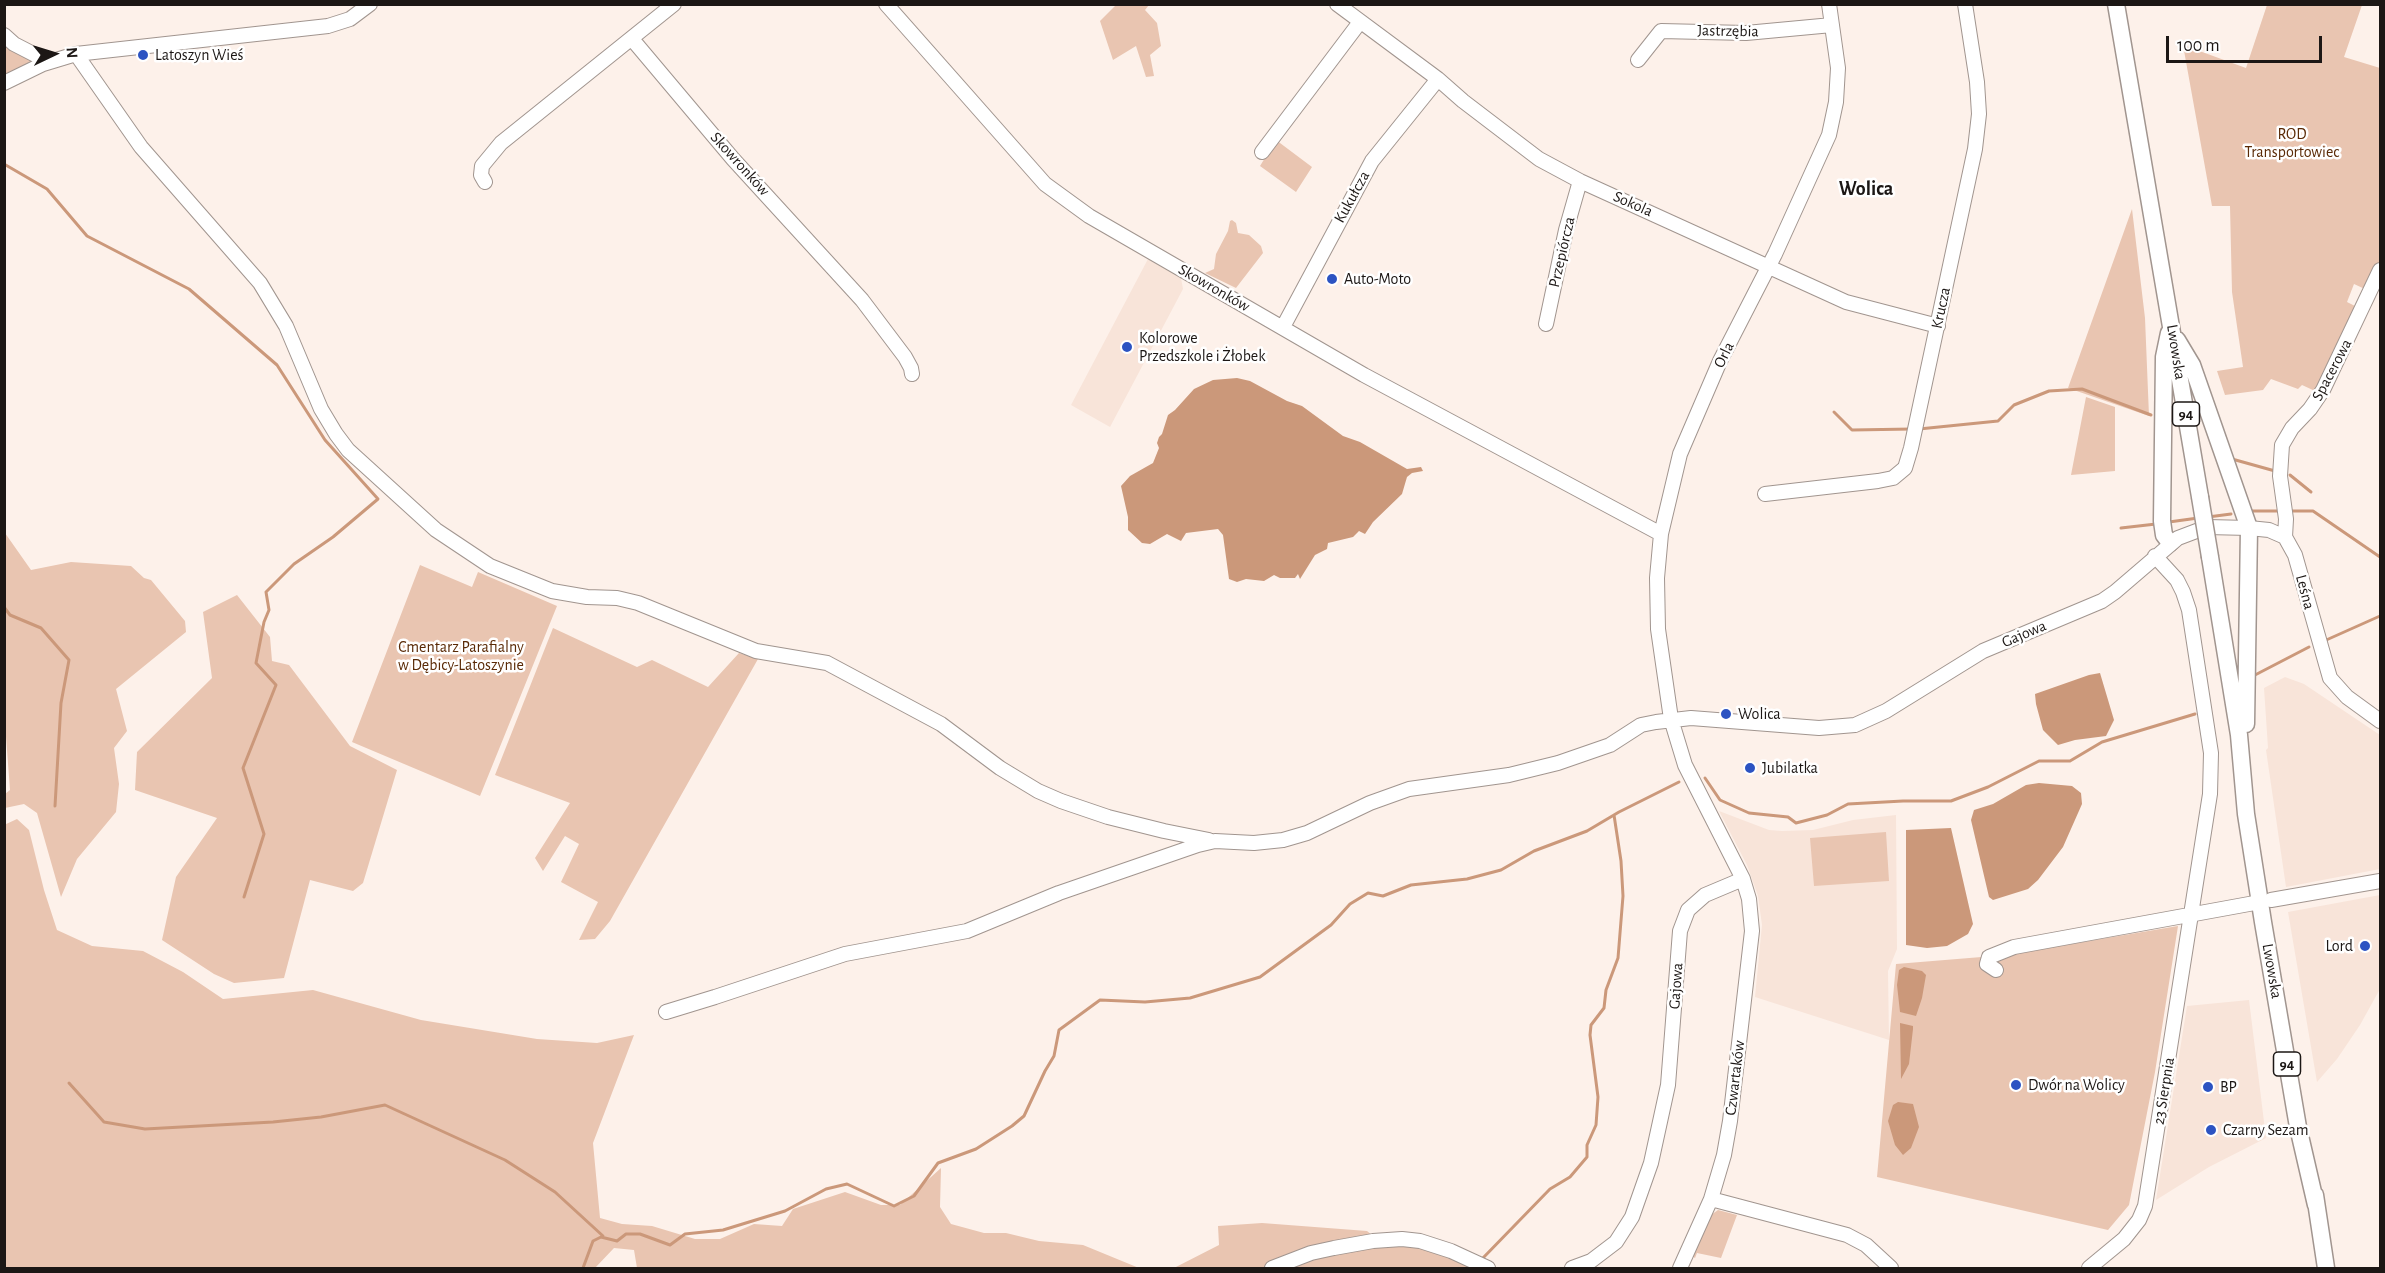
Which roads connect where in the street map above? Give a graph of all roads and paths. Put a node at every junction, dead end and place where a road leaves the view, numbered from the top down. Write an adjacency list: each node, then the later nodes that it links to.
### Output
1 (370, 4): 12 (street)
2 (674, 4): 11 (street)
3 (886, 4): 24 (street, Skowronków)
4 (1337, 4): 8 (street, Sokola)
5 (1829, 4): 9 (street, Orla)
6 (1965, 4): 23 (street, Krucza)
7 (2116, 4): 25 (main road, Lwowska / 94)
8 (1360, 22): 15 (street, Sokola); 17 (street)
9 (1832, 25): 13 (street, Jastrzębia); 20 (street, Orla)
10 (4, 35): 14 (street)
11 (632, 39): 19 (street); 26 (street, Skowronków)
12 (76, 54): 14 (street); 37 (street)
13 (1638, 60)
14 (49, 62): 16 (street)
15 (1438, 79): 18 (street, Sokola); 24 (street, Kukułcza)
16 (4, 83)
17 (1262, 152)
18 (1580, 181): 20 (street, Sokola); 22 (street, Przepiórcza)
19 (485, 182)
20 (1768, 268): 23 (street, Sokola); 29 (street, Orla)
21 (2380, 270): 30 (street, Spacerowa)
22 (1546, 324)
23 (1938, 326): 27 (street, Krucza)
24 (1283, 327): 29 (street, Skowronków)
25 (2171, 327): 28 (main road); 31 (main road); 35 (main road, Lwowska / 94, bridge)
26 (912, 375)
27 (1765, 494)
28 (2249, 528): 30 (street); 31 (street, Gajowa); 36 (main road)
29 (1661, 534): 33 (street, Orla)
30 (2285, 537): 34 (street, Leśna)
31 (2170, 543): 32 (street, Gajowa)
32 (2156, 556): 33 (street, Gajowa); 40 (street, 23 Sierpnia)
33 (1671, 719): 37 (street, Gajowa); 38 (street)
34 (2380, 721)
35 (2239, 735): 36 (main road, Lwowska / 94); 41 (main road, Lwowska / 94)
36 (2248, 774): 41 (main road, Lwowska / 94)
37 (1215, 841): 45 (street)
38 (1743, 879): 46 (street, Czwartaków); 49 (street, Gajowa)
39 (2380, 881): 41 (street)
40 (2195, 891): 42 (street); 43 (street, 23 Sierpnia)
41 (2265, 901): 42 (street); 53 (main road, Lwowska / 94)
42 (2215, 910): 43 (street)
43 (2190, 915): 44 (street); 52 (street, 23 Sierpnia)
44 (1996, 970)
45 (666, 1012)
46 (1711, 1199): 50 (street, Czwartaków); 51 (street)
47 (1483, 1266): 48 (street)
48 (1272, 1269)
49 (1572, 1269)
50 (1680, 1269)
51 (1891, 1269)
52 (2089, 1269)
53 (2326, 1269)

